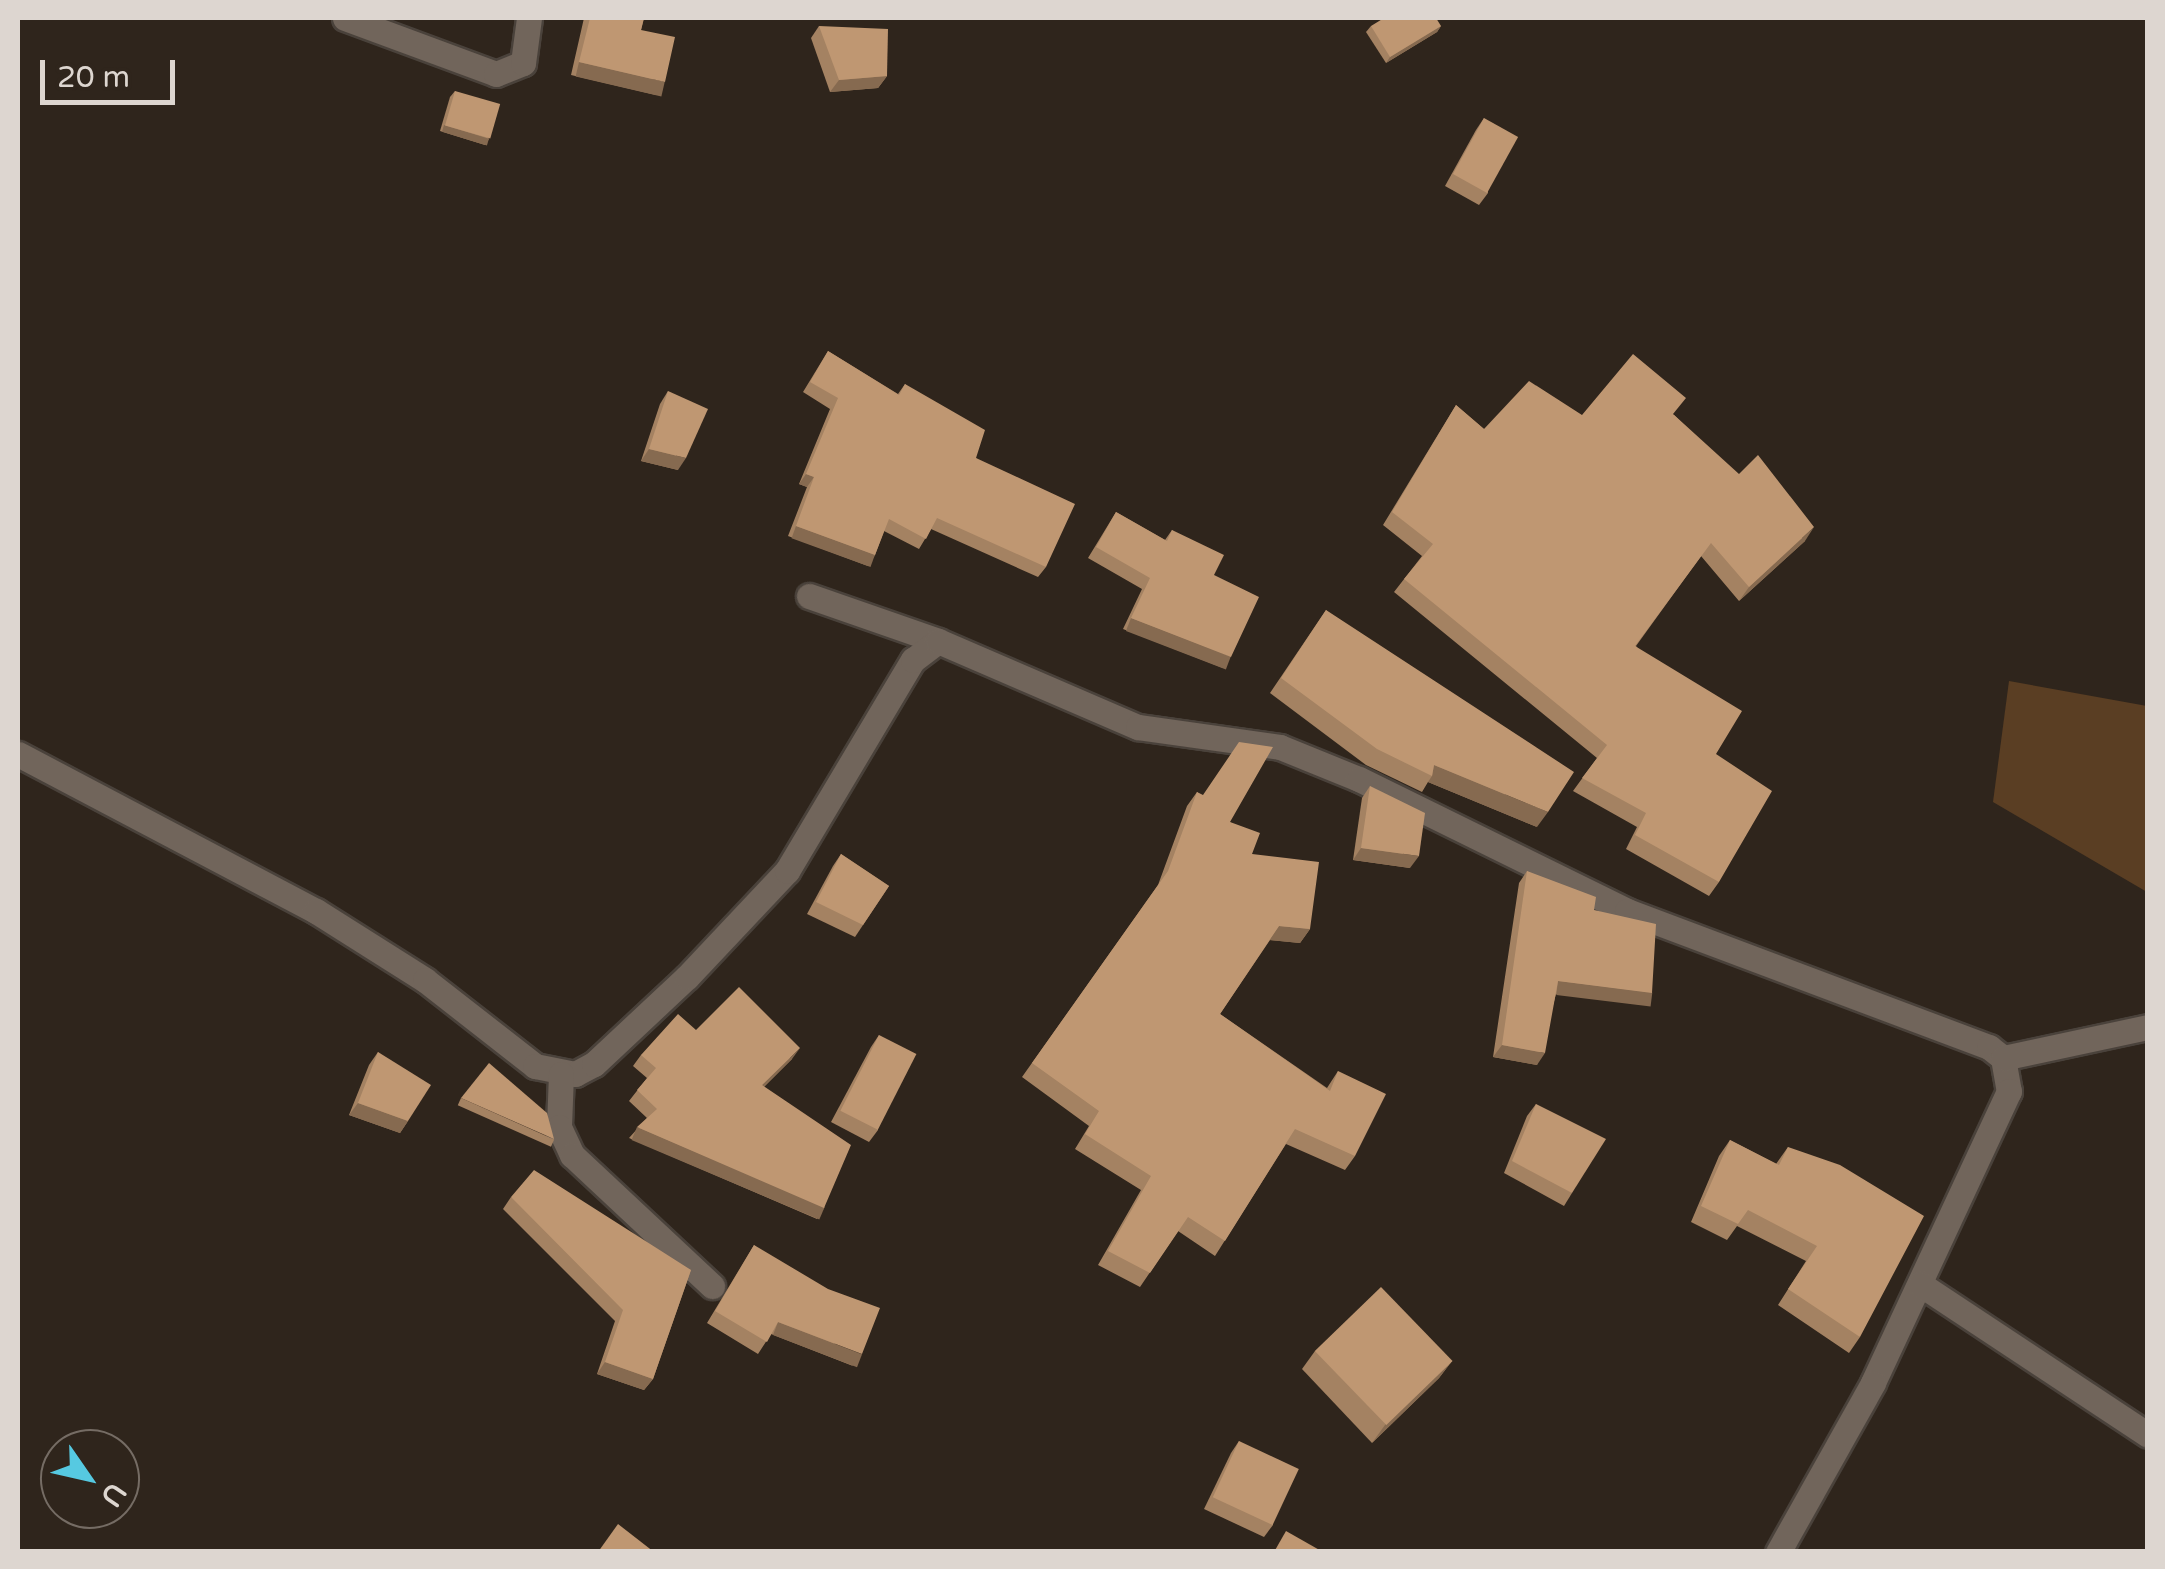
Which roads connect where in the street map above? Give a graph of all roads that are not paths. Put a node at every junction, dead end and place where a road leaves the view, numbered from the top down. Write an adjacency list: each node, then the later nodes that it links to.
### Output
1 (345, 18): 2 (street)
2 (529, 18)
3 (809, 596): 4 (street)
4 (938, 641): 7 (street); 8 (street)
5 (18, 754): 8 (street)
6 (2148, 1027): 7 (street)
7 (2003, 1058): 9 (street)
8 (561, 1074): 10 (street)
9 (1920, 1284): 11 (street); 12 (street)
10 (712, 1286)
11 (2148, 1435)
12 (1778, 1552)

